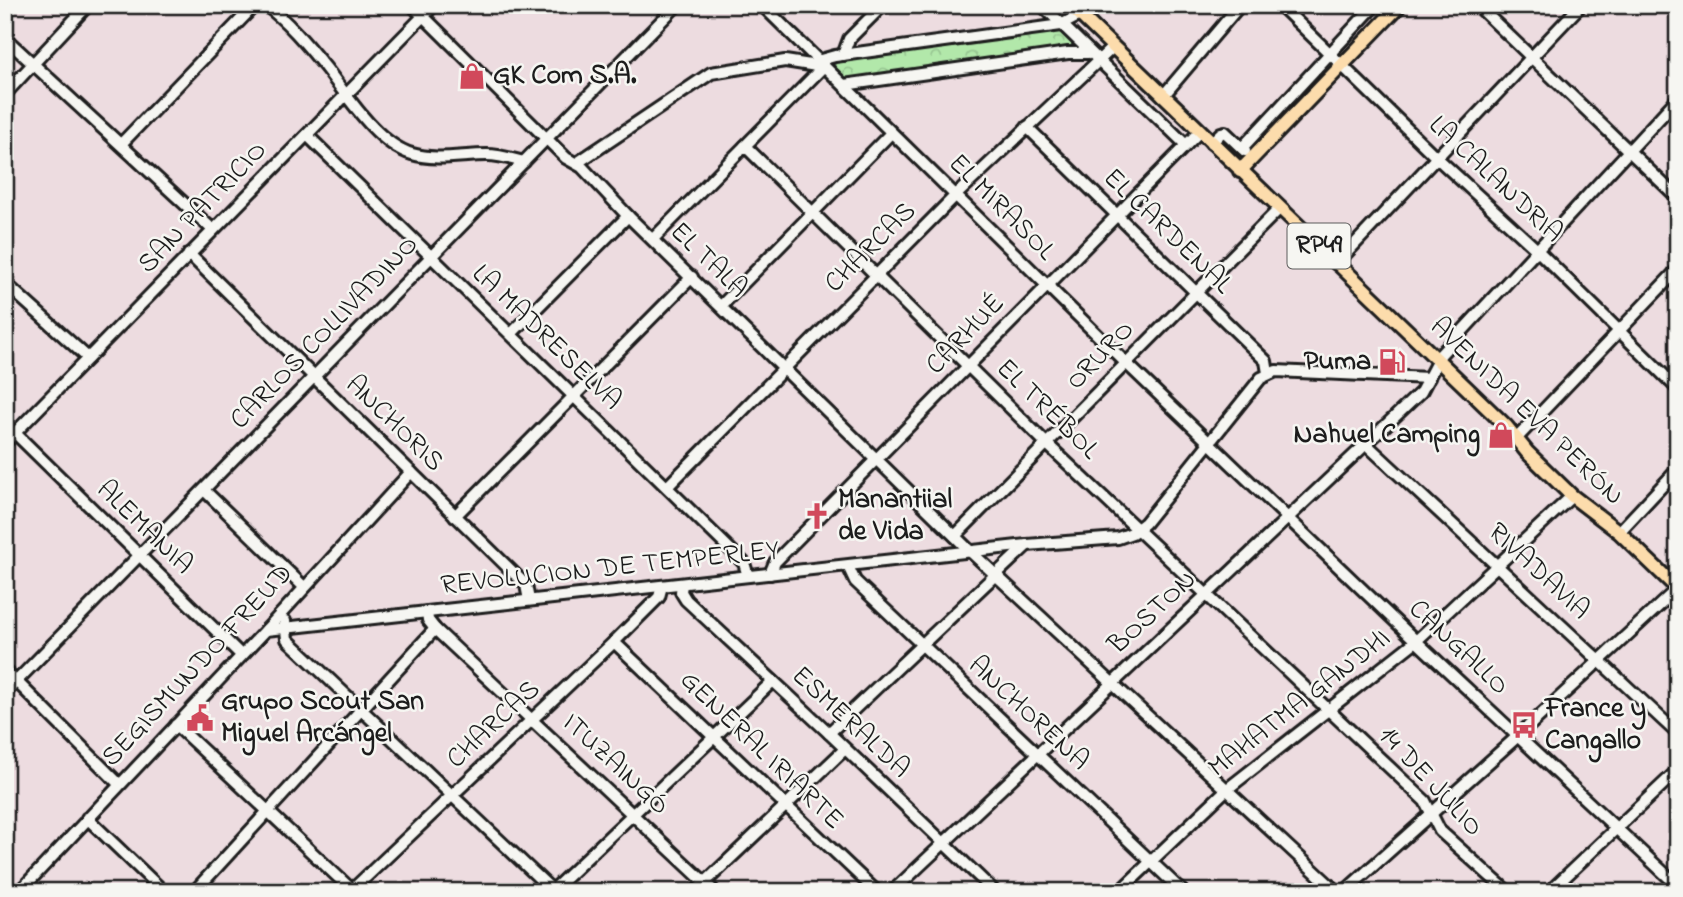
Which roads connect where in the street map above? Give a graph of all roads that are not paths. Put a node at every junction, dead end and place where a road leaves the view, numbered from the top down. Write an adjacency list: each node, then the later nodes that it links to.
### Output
1 (88, 5): 26 (street)
2 (255, 5): 40 (street)
3 (265, 5): 32 (street)
4 (412, 5): 18 (street, EL TALA)
5 (433, 5): 18 (street, SAN PATRICIO)
6 (677, 5): 38 (street, CARLOS COLLIVADINO)
7 (762, 5): 27 (street, EL MIRASOL)
8 (883, 5): 22 (street)
9 (1042, 5): 19 (street)
10 (1070, 5): 17 (main road, AVENIDA EVA PERÓN / RP49)
11 (1240, 5): 31 (street)
12 (1280, 5): 23 (street, LA CALANDRIA)
13 (1376, 5): 23 (street)
14 (1400, 5): 28 (main road)
15 (1477, 5): 25 (street)
16 (1581, 5): 25 (street)
17 (1080, 15): 19 (street); 21 (main road, AVENIDA EVA PERÓN / RP49)
18 (423, 16): 32 (street, SAN PATRICIO); 38 (street, EL TALA)
19 (1061, 24): 22 (street); 24 (street)
20 (5, 38): 26 (street)
21 (1113, 47): 24 (street, CHARCAS); 31 (main road, AVENIDA EVA PERÓN / RP49)
22 (843, 55): 27 (street)
23 (1329, 55): 28 (street, LA CALANDRIA); 43 (street)
24 (1092, 56): 29 (street); 34 (street, CHARCAS); 41 (street)
25 (1531, 57): 44 (street); 45 (street)
26 (33, 63): 30 (street); 40 (street)
27 (820, 64): 29 (street, EL MIRASOL); 42 (street); 48 (street)
28 (1342, 66): 45 (street, LA CALANDRIA); 46 (main road)
29 (844, 85): 36 (street, EL MIRASOL)
30 (5, 93)
31 (1163, 96): 35 (main road, AVENIDA EVA PERÓN / RP49)
32 (346, 97): 37 (street, SAN PATRICIO); 47 (street)
33 (1678, 98): 44 (street, BOSTON)
34 (1027, 127): 50 (street, CHARCAS); 54 (street, EL CARDENAL)
35 (1199, 132): 39 (main road, AVENIDA EVA PERÓN / RP49); 41 (street, CARHUÉ)
36 (891, 133): 50 (street, EL MIRASOL); 53 (street)
37 (307, 135): 56 (street, SAN PATRICIO); 60 (street, LA MADRESELVA)
38 (547, 137): 47 (street, CARLOS COLLIVADINO); 48 (street, EL TALA)
39 (1211, 143): 43 (street); 49 (main road, AVENIDA EVA PERÓN / RP49)
40 (121, 144): 56 (street)
41 (1185, 145): 54 (street, CARHUÉ)
42 (745, 146): 53 (street, EL TRÉBOL); 57 (street)
43 (1242, 148): 46 (street)
44 (1627, 151): 51 (street); 58 (street, BOSTON)
45 (1436, 157): 58 (street, LA CALANDRIA); 61 (street)
46 (1252, 158): 49 (main road)
47 (524, 162): 60 (street, CARLOS COLLIVADINO)
48 (577, 163): 55 (street, EL TALA)
49 (1240, 171): 52 (main road, AVENIDA EVA PERÓN / RP49)
50 (956, 195): 63 (street, CHARCAS); 66 (street, EL MIRASOL)
51 (1678, 198)
52 (1279, 209): 61 (main road, AVENIDA EVA PERÓN / RP49); 67 (street, ORURO)
53 (813, 214): 63 (street, EL TRÉBOL); 68 (street)
54 (1117, 215): 66 (street, CARHUÉ); 67 (street, EL CARDENAL)
55 (628, 216): 57 (street, EL TALA); 70 (street)
56 (213, 230): 59 (street, SAN PATRICIO)
57 (653, 239): 64 (street, EL TALA)
58 (1536, 249): 69 (street, LA CALANDRIA); 72 (street, BOSTON)
59 (189, 254): 71 (street, SAN PATRICIO); 77 (street, ANCHORIS)
60 (431, 257): 70 (street, LA MADRESELVA); 77 (street, CARLOS COLLIVADINO)
61 (1336, 264): 72 (main road, AVENIDA EVA PERÓN / RP49)
62 (1678, 269): 69 (street)
63 (876, 276): 74 (street, EL TRÉBOL); 75 (street, CHARCAS)
64 (692, 277): 68 (street, EL TALA); 80 (street)
65 (5, 283): 71 (street)
66 (1047, 285): 73 (street, EL MIRASOL); 74 (street, CARHUÉ)
67 (1196, 291): 73 (street, ORURO); 76 (street, EL CARDENAL)
68 (722, 305): 75 (street, EL TALA)
69 (1618, 331): 79 (street, LA CALANDRIA); 82 (street)
70 (511, 334): 80 (street, LA MADRESELVA)
71 (88, 358): 81 (street, SAN PATRICIO)
72 (1438, 362): 78 (street, BOSTON); 82 (main road, AVENIDA EVA PERÓN / RP49)
73 (1126, 363): 83 (street, EL MIRASOL); 86 (street, ORURO)
74 (968, 365): 86 (street, EL TRÉBOL); 87 (street, CARHUÉ)
75 (784, 369): 87 (street, EL TALA); 90 (street, CHARCAS)
76 (1268, 373): 78 (street); 83 (street)
77 (313, 378): 89 (street, ANCHORIS); 91 (street, CARLOS COLLIVADINO)
78 (1429, 378): 85 (street, BOSTON)
79 (1678, 389)
80 (576, 397): 90 (street, LA MADRESELVA); 93 (street)
81 (15, 433): 84 (street, SAN PATRICIO); 100 (street, ALEMANIA)
82 (1517, 438): 92 (main road, AVENIDA EVA PERÓN / RP49)
83 (1209, 442): 94 (street, CANGALLO); 95 (street)
84 (5, 443)
85 (1366, 443): 94 (street, BOSTON); 101 (street, RIVADAVIA)
86 (1046, 444): 95 (street, EL TRÉBOL); 97 (street, ORURO)
87 (876, 460): 97 (street, EL TALA); 103 (street, CARHUÉ)
88 (1678, 469): 96 (street)
89 (411, 471): 93 (street, ANCHORIS); 108 (street, SEGISMUNDO FREUD)
90 (667, 487): 104 (street, LA MADRESELVA)
91 (204, 490): 100 (street, CARLOS COLLIVADINO); 108 (street)
92 (1572, 496): 96 (main road, AVENIDA EVA PERÓN / RP49); 101 (street, MAHATMA GANDHI)
93 (456, 516): 111 (street, ANCHORIS)
94 (1288, 517): 110 (street, BOSTON); 117 (street, CANGALLO)
95 (1139, 529): 98 (street, REVOLUCION DE TEMPERLEY); 110 (street, 14 DE JULIO)
96 (1619, 532): 109 (main road, AVENIDA EVA PERÓN / RP49)
97 (955, 536): 99 (street, EL TALA)
98 (1027, 545): 99 (street, REVOLUCION DE TEMPERLEY); 105 (street)
99 (971, 552): 102 (street, REVOLUCION DE TEMPERLEY); 105 (street, EL TALA)
100 (140, 557): 120 (street, ALEMANIA); 123 (street, CARLOS COLLIVADINO)
101 (1497, 565): 117 (street, MAHATMA GANDHI); 121 (street, RIVADAVIA)
102 (848, 566): 103 (street, REVOLUCION DE TEMPERLEY); 119 (street, ANCHORENA)
103 (770, 574): 104 (street, REVOLUCION DE TEMPERLEY)
104 (748, 576): 106 (street, REVOLUCION DE TEMPERLEY)
105 (997, 576): 119 (street); 125 (street, EL TALA)
106 (681, 584): 107 (street, REVOLUCION DE TEMPERLEY); 124 (street, ESMERALDA)
107 (662, 586): 111 (street, REVOLUCION DE TEMPERLEY); 118 (street, CHARCAS)
108 (304, 587): 112 (street, SEGISMUNDO FREUD)
109 (1677, 589): 121 (street)
110 (1206, 594): 125 (street, BOSTON); 128 (street, 14 DE JULIO)
111 (529, 600): 113 (street, REVOLUCION DE TEMPERLEY)
112 (284, 610): 114 (street); 116 (street, SEGISMUNDO FREUD)
113 (427, 612): 114 (street, REVOLUCION DE TEMPERLEY); 115 (street, ITUZAINGÓ)
114 (285, 628): 116 (street, REVOLUCION DE TEMPERLEY); 127 (street)
115 (435, 629): 127 (street); 129 (street, ITUZAINGÓ)
116 (266, 630): 120 (street, SEGISMUNDO FREUD)
117 (1416, 640): 128 (street, MAHATMA GANDHI); 133 (street, CANGALLO)
118 (614, 642): 129 (street, CHARCAS); 134 (street, GENERAL IRIARTE)
119 (923, 646): 131 (street); 136 (street, ANCHORENA)
120 (242, 655): 130 (street, SEGISMUNDO FREUD)
121 (1600, 660): 132 (street, RIVADAVIA); 133 (street)
122 (5, 670): 123 (street)
123 (17, 681): 126 (street, CARLOS COLLIVADINO); 138 (street)
124 (773, 681): 131 (street, ESMERALDA); 134 (street)
125 (1111, 684): 136 (street, BOSTON); 139 (street, EL TALA)
126 (5, 693)
127 (362, 709): 140 (street); 142 (street)
128 (1328, 710): 139 (street, MAHATMA GANDHI); 144 (street, 14 DE JULIO)
129 (533, 720): 140 (street, CHARCAS); 143 (street, ITUZAINGÓ)
130 (176, 725): 138 (street, SEGISMUNDO FREUD); 142 (street)
131 (830, 733): 135 (street, ESMERALDA)
132 (1678, 734)
133 (1518, 736): 144 (street); 146 (street, CANGALLO)
134 (714, 738): 141 (street, GENERAL IRIARTE); 143 (street)
135 (845, 749): 141 (street); 147 (street, ESMERALDA)
136 (1037, 754): 147 (street, BOSTON); 148 (street, ANCHORENA)
137 (1678, 769): 146 (street)
138 (119, 785): 145 (street, SEGISMUNDO FREUD)
139 (1226, 790): 148 (street, MAHATMA GANDHI); 163 (street, EL TALA)
140 (453, 795): 151 (street, CHARCAS); 152 (street)
141 (786, 806): 149 (street); 158 (street, GENERAL IRIARTE)
142 (268, 811): 151 (street); 155 (street)
143 (634, 814): 149 (street, ITUZAINGÓ); 152 (street)
144 (1431, 814): 164 (street); 165 (street, 14 DE JULIO)
145 (87, 818): 153 (street, SEGISMUNDO FREUD); 154 (street)
146 (1616, 827): 150 (street, CANGALLO); 166 (street)
147 (943, 842): 159 (street, BOSTON); 160 (street, ESMERALDA)
148 (1150, 862): 161 (street, MAHATMA GANDHI); 162 (street, ANCHORENA)
149 (705, 883): 156 (street); 157 (street, ITUZAINGÓ)
150 (1678, 886)
151 (352, 891)
152 (552, 891)
153 (19, 892)
154 (164, 892)
155 (194, 892)
156 (695, 892)
157 (715, 892)
158 (877, 892)
159 (892, 892)
160 (995, 892)
161 (1119, 892)
162 (1183, 892)
163 (1337, 892)
164 (1344, 892)
165 (1507, 892)
166 (1549, 892)

